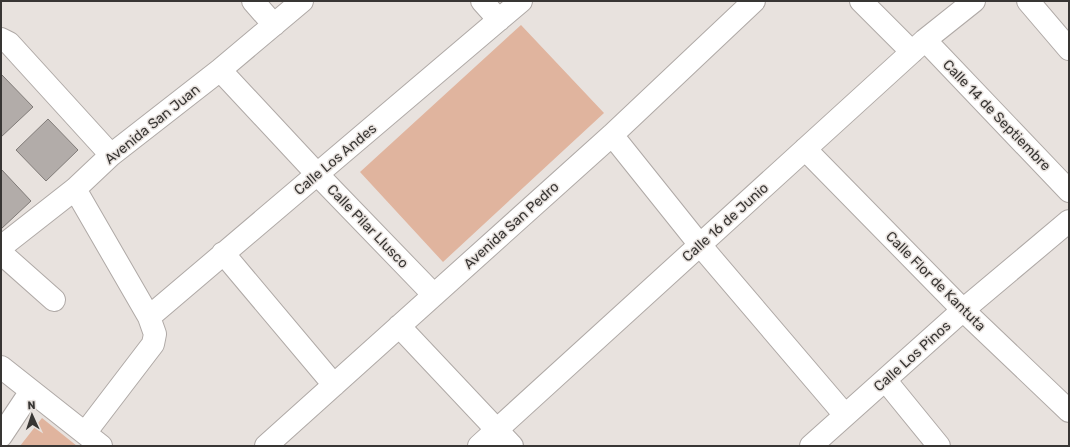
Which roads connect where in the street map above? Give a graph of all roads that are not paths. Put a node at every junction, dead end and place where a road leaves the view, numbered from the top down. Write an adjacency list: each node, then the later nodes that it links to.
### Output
1 (253, 1): 10 (street)
2 (302, 1): 10 (street, Avenida San Juan)
3 (482, 1): 9 (street)
4 (521, 1): 9 (street, Calle Los Andes)
5 (754, 1): 15 (street, Avenida San Pedro)
6 (861, 1): 12 (street, Calle 14 de Septiembre)
7 (974, 1): 12 (street, Calle 16 de Junio)
8 (1028, 1): 13 (street)
9 (499, 20): 18 (street, Calle Los Andes)
10 (274, 25): 14 (street, Avenida San Juan)
11 (1, 39): 17 (street)
12 (918, 46): 16 (street, Calle 16 de Junio); 20 (street, Calle 14 de Septiembre)
13 (1069, 49)
14 (220, 70): 17 (street, Avenida San Juan); 18 (street, Calle Pilar Llusco)
15 (612, 135): 22 (street); 26 (street, Avenida San Pedro)
16 (805, 149): 22 (street, Calle 16 de Junio); 28 (street, Calle Flor de Kantuta)
17 (111, 155): 19 (street, Avenida San Juan)
18 (317, 174): 25 (street, Calle Los Andes); 26 (street, Calle Pilar Llusco)
19 (75, 189): 23 (street, Avenida San Juan); 29 (street)
20 (1069, 191)
21 (1069, 220): 28 (street, Calle Los Pinos)
22 (700, 245): 36 (street); 37 (street, Calle 16 de Junio)
23 (1, 247)
24 (1, 253): 27 (street)
25 (223, 253): 29 (street, Calle Los Andes); 33 (street)
26 (434, 295): 30 (street, Avenida San Pedro)
27 (54, 300)
28 (963, 310): 32 (street, Calle Los Pinos); 35 (street, Calle Flor de Kantuta)
29 (149, 317): 39 (street)
30 (399, 326): 33 (street, Avenida San Pedro); 37 (street)
31 (1, 367): 34 (street)
32 (886, 381): 36 (street, Calle Los Pinos); 44 (street)
33 (334, 385): 40 (street, Avenida San Pedro)
34 (31, 392): 38 (street); 39 (street)
35 (1069, 411)
36 (845, 415): 43 (street, Calle Los Pinos)
37 (497, 430): 41 (street, Calle 16 de Junio); 42 (street)
38 (1, 436)
39 (93, 440)
40 (266, 446)
41 (480, 446)
42 (512, 446)
43 (811, 446)
44 (939, 446)

